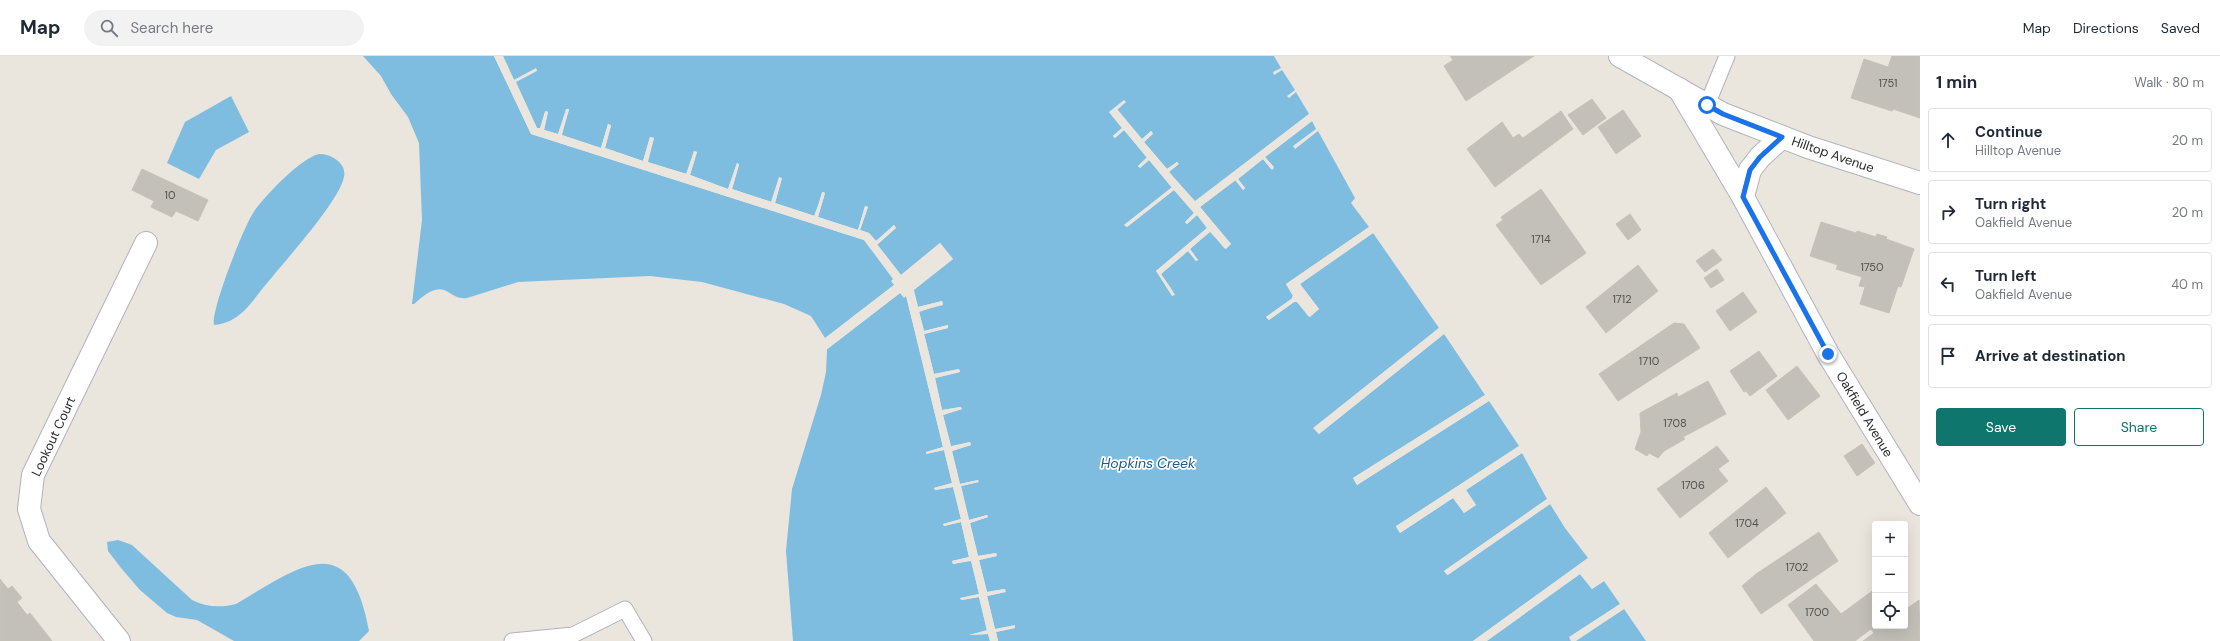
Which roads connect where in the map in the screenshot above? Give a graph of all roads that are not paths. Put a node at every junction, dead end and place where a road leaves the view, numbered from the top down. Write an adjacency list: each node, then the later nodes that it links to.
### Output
1 (1620, 56): 3 (street, Hilltop Avenue)
2 (1727, 56): 4 (lane)
3 (1679, 89): 4 (street, Hilltop Avenue); 7 (street, Oakfield Avenue)
4 (1707, 105): 5 (street, Hilltop Avenue)
5 (1782, 137): 6 (street, Hilltop Avenue); 7 (street)
6 (1920, 183)
7 (1743, 197): 9 (street, Oakfield Avenue)
8 (146, 243): 11 (street, Lookout Court)
9 (1920, 504)
10 (584, 636): 12 (lane); 13 (lane)
11 (119, 641)
12 (512, 641)
13 (644, 641)

